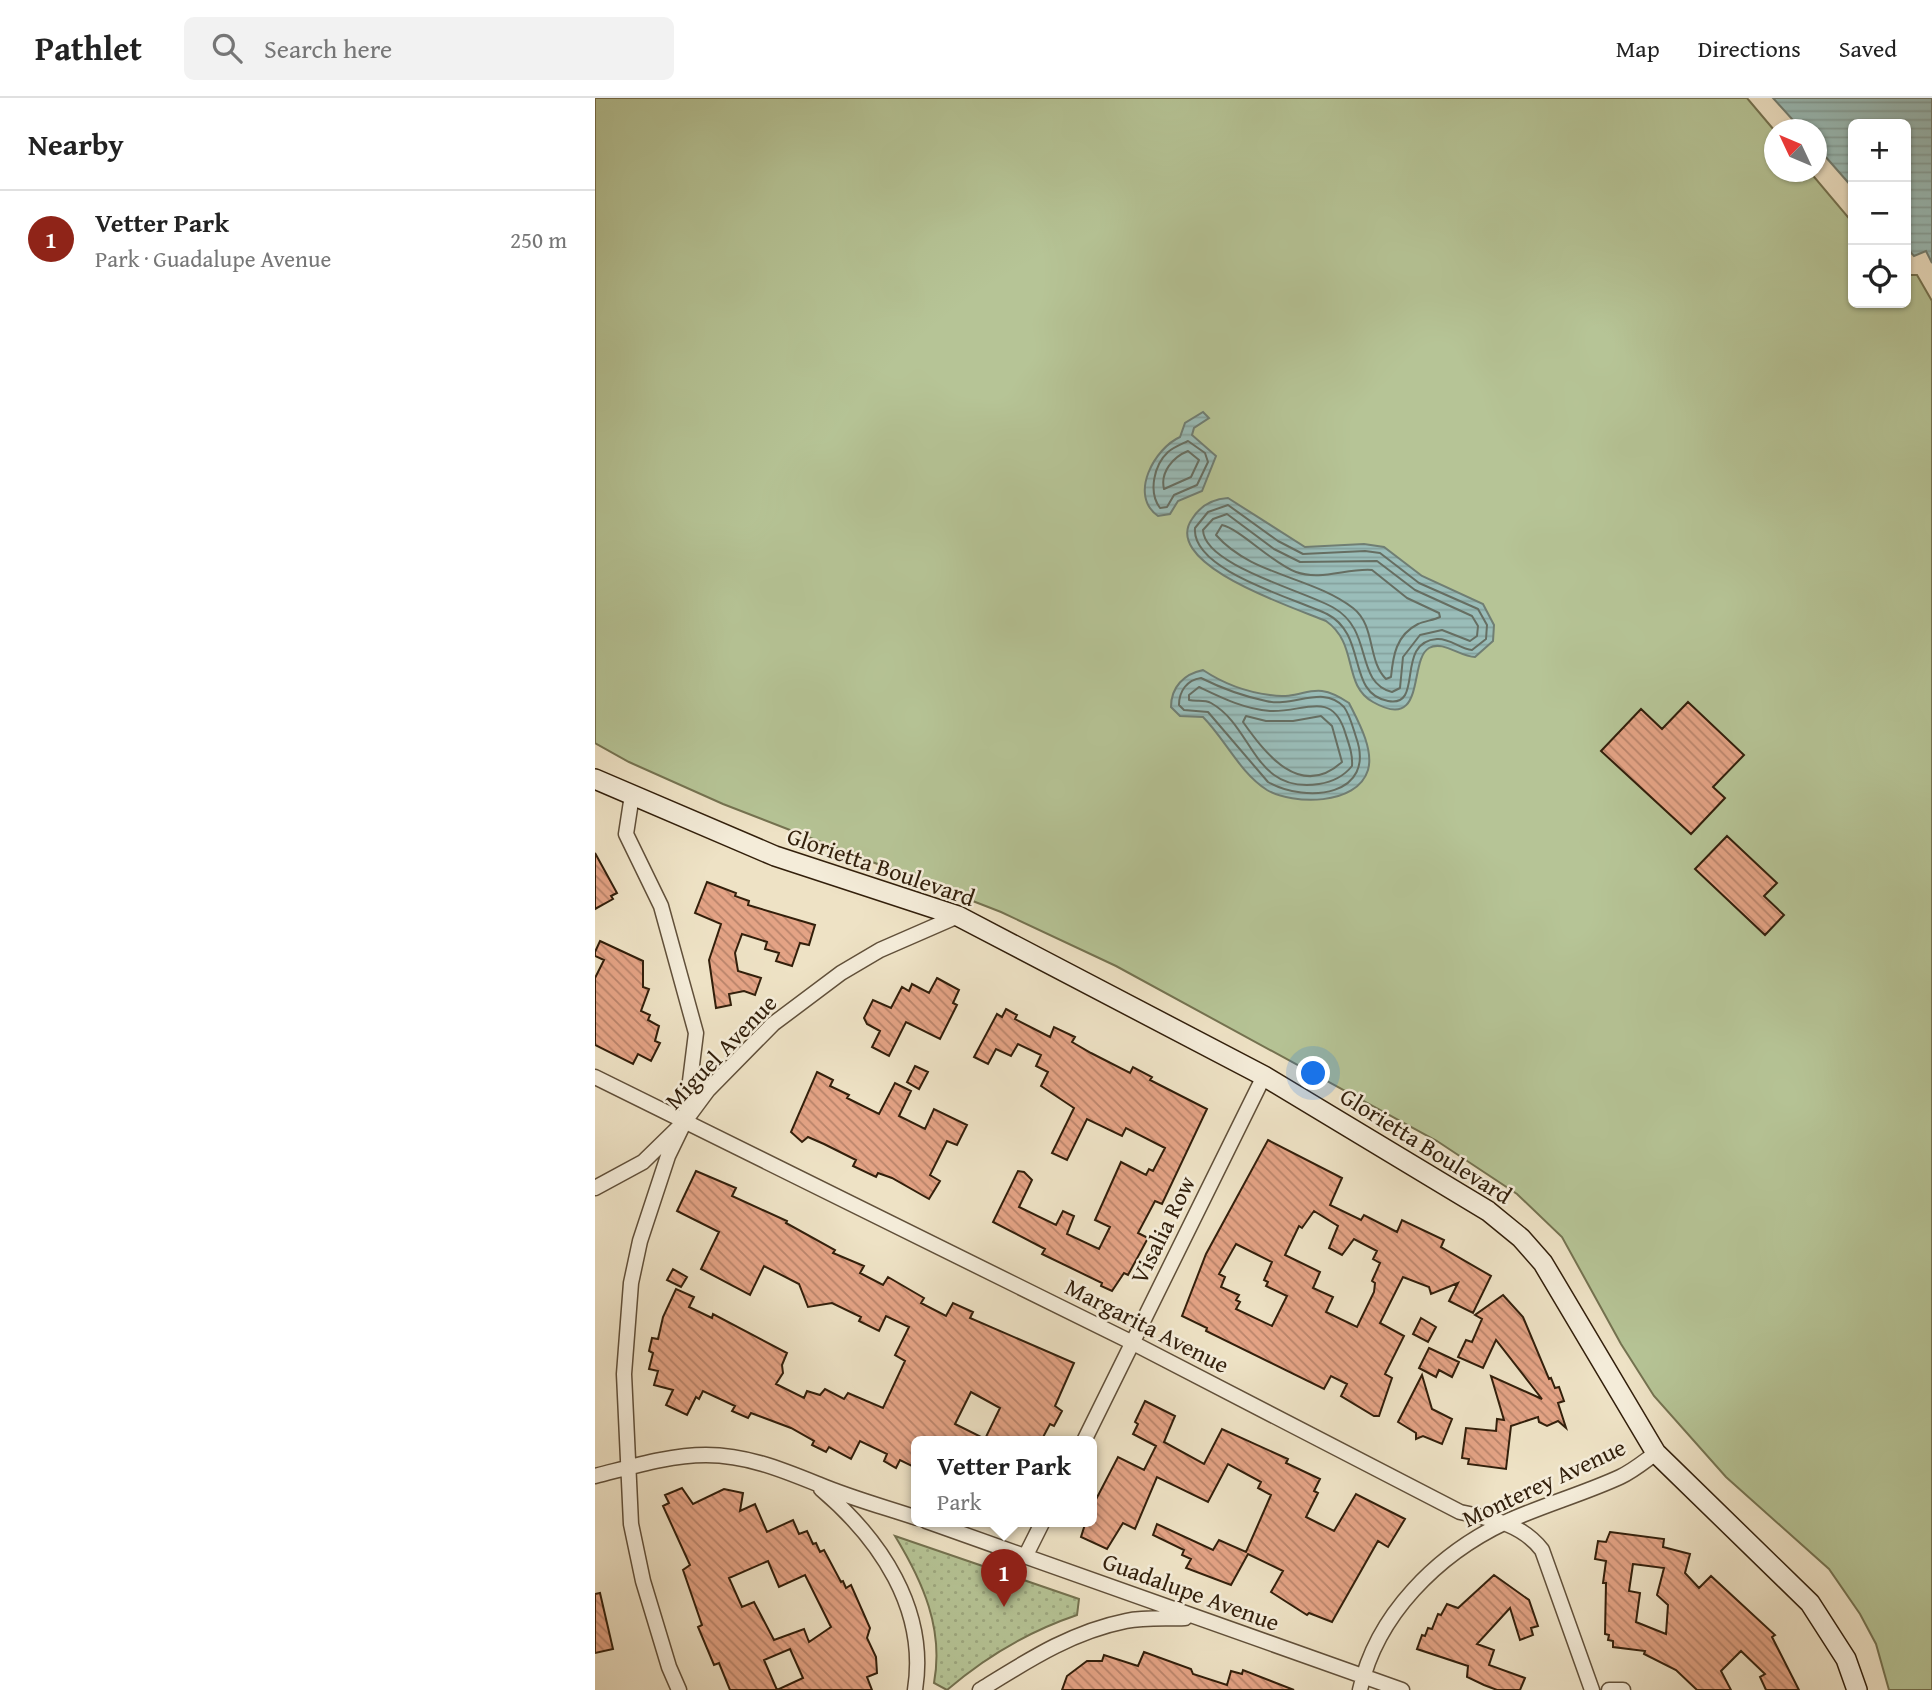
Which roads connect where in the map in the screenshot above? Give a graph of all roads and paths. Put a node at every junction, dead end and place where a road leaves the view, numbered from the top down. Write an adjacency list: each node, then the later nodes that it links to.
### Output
1 (595, 779): 2 (street, Glorietta Boulevard)
2 (632, 795): 3 (street, Glorietta Boulevard); 6 (street)
3 (958, 916): 4 (street, Glorietta Boulevard); 6 (street, Miguel Avenue)
4 (1264, 1076): 8 (street, Visalia Row); 10 (street, Glorietta Boulevard)
5 (595, 1077): 6 (street, Margarita Avenue)
6 (685, 1121): 7 (street, Miguel Avenue); 8 (street, Margarita Avenue); 11 (street)
7 (595, 1188)
8 (1133, 1343): 9 (street, Visalia Row); 15 (street, Margarita Avenue)
9 (1086, 1436)
10 (1656, 1453): 15 (street, Monterey Avenue); 28 (street, Glorietta Boulevard)
11 (626, 1468): 12 (street); 13 (street); 21 (street)
12 (786, 1469): 14 (street); 22 (street)
13 (595, 1476)
14 (911, 1516)
15 (1505, 1522): 20 (street, Monterey Avenue); 25 (street, Margarita Avenue)
16 (944, 1527): 18 (street, Guadalupe Avenue)
17 (1040, 1527): 18 (street)
18 (1026, 1555): 19 (street, Guadalupe Avenue)
19 (1191, 1618): 20 (street, Guadalupe Avenue); 23 (street)
20 (1361, 1683): 24 (street, Guadalupe Avenue)
21 (679, 1690)
22 (915, 1690)
23 (980, 1690)
24 (1402, 1690)
25 (1591, 1690)
26 (1609, 1690): 27 (street)
27 (1623, 1690)
28 (1857, 1690)

